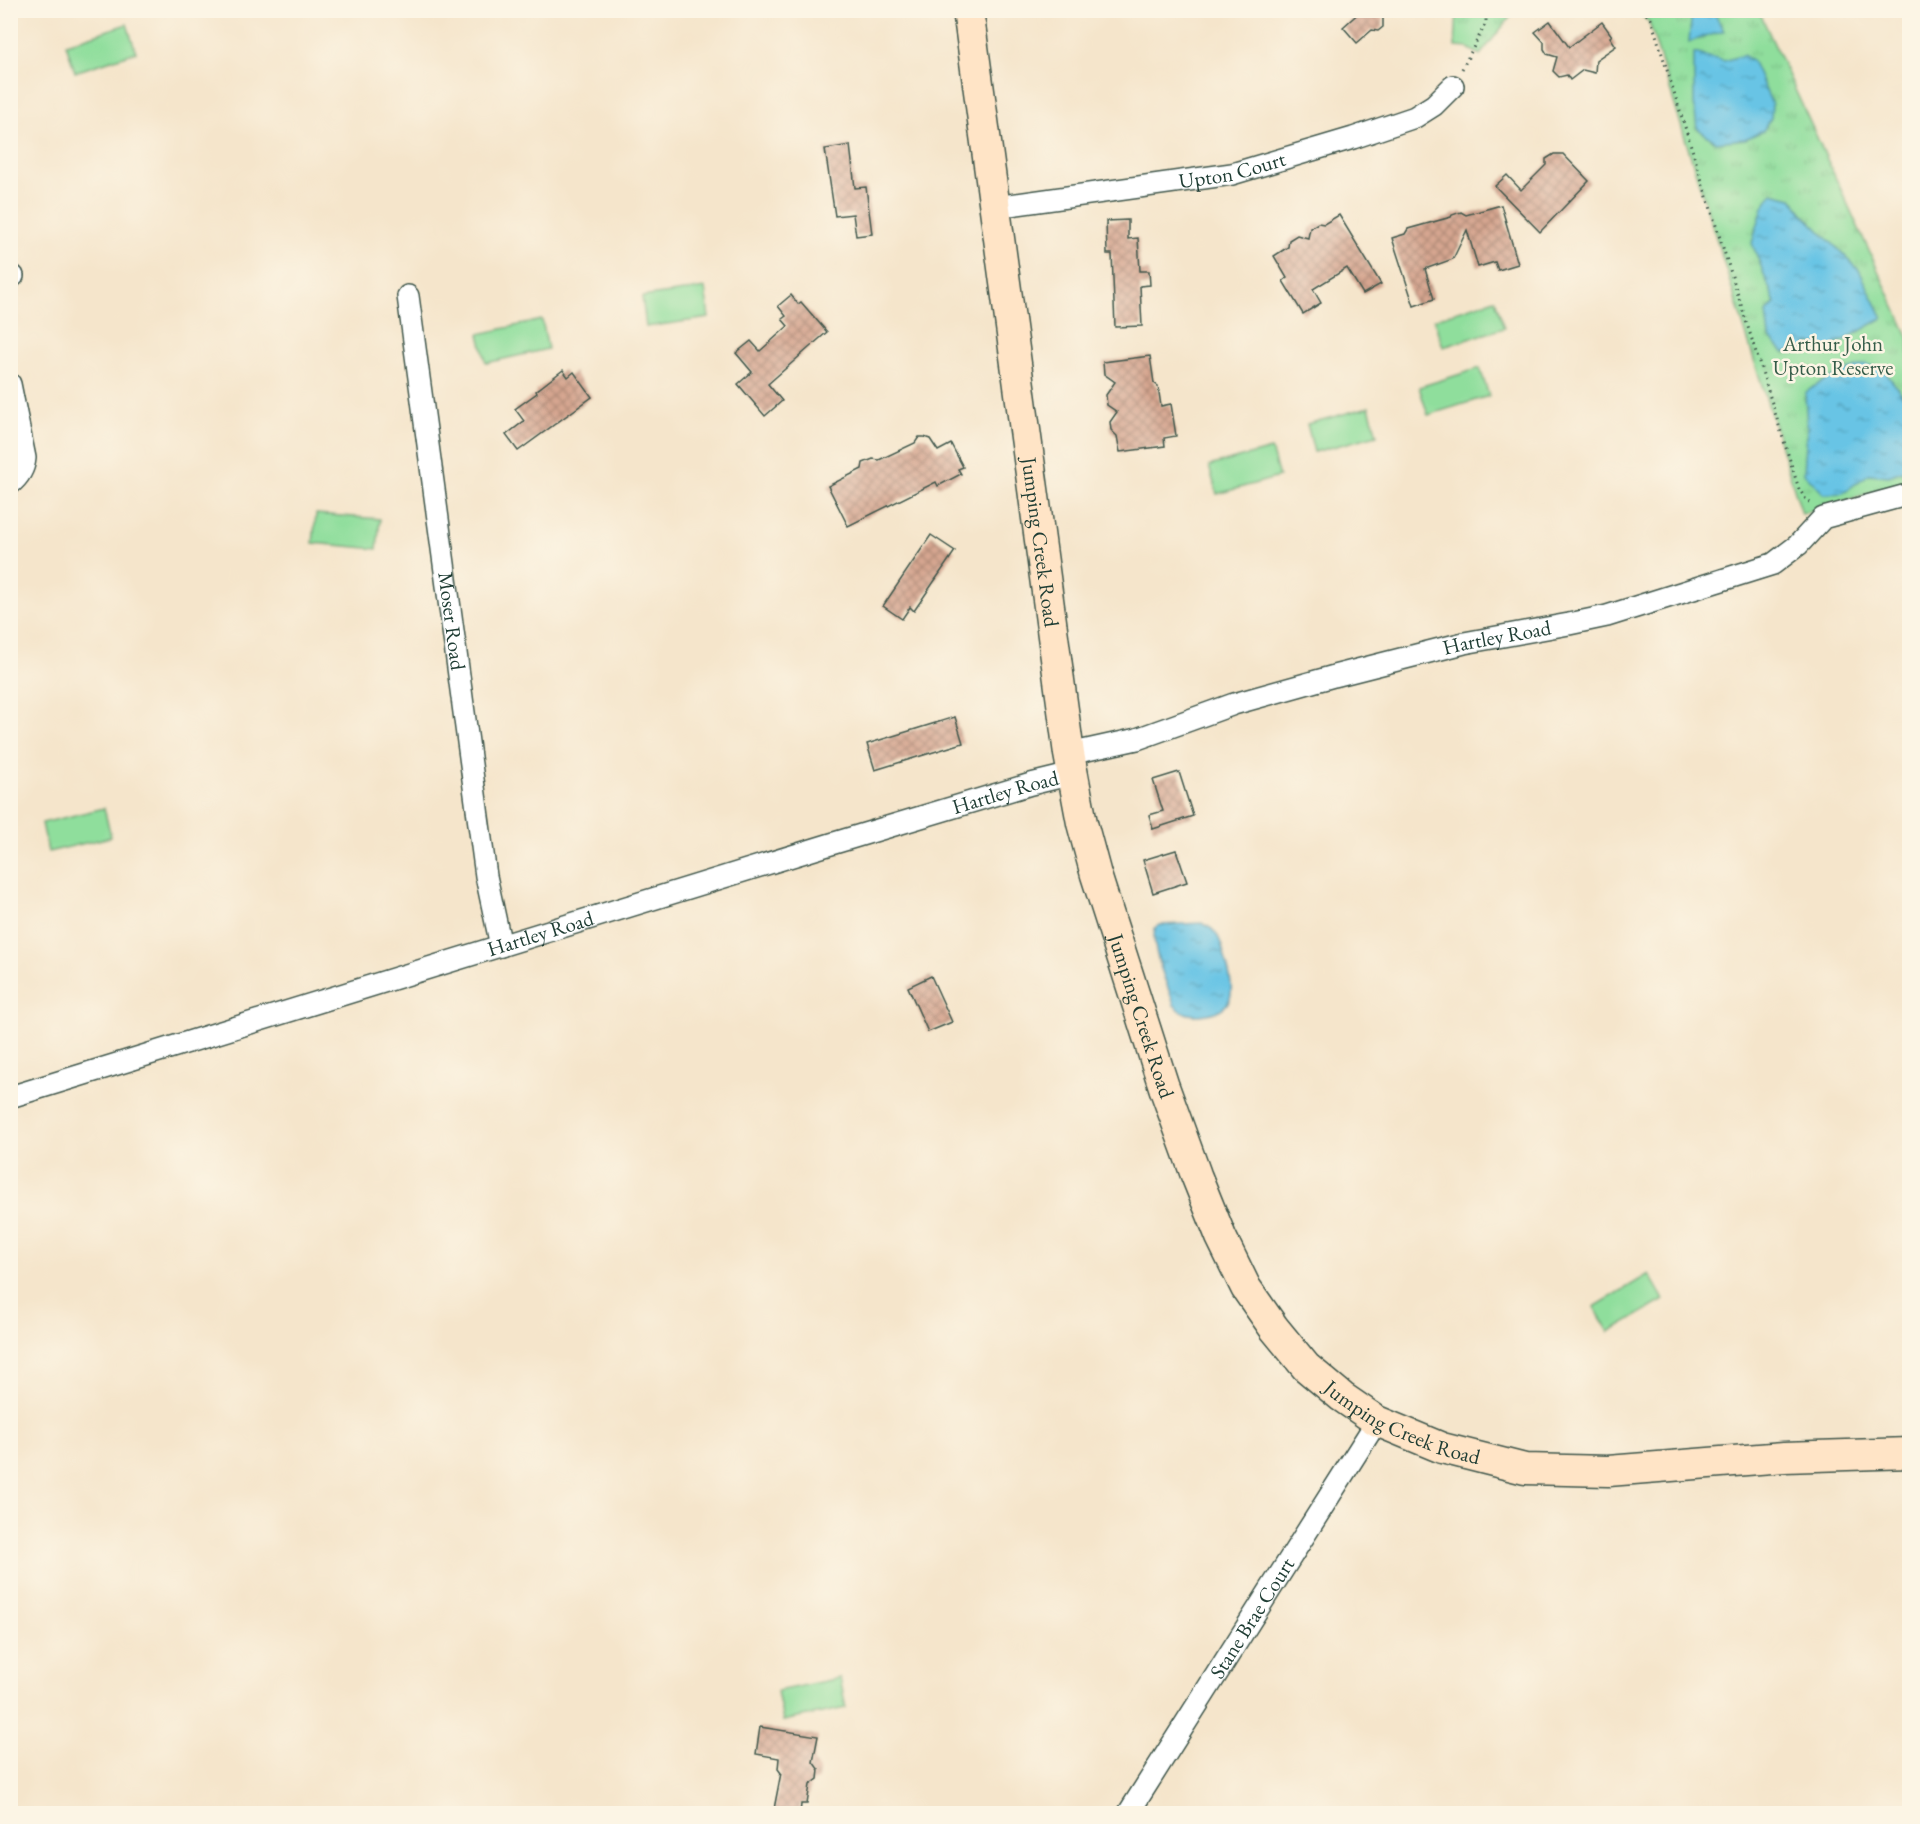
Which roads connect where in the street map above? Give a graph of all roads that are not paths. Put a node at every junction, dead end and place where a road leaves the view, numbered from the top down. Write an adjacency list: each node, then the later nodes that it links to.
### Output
1 (968, 10): 3 (main road, Jumping Creek Road)
2 (1453, 86): 3 (street, Upton Court)
3 (995, 207): 8 (main road, Jumping Creek Road)
4 (408, 296): 9 (street, Moser Road)
5 (10, 384): 6 (street)
6 (10, 484)
7 (1910, 494): 8 (street, Hartley Road)
8 (1071, 764): 9 (street, Hartley Road); 11 (main road, Jumping Creek Road)
9 (501, 946): 10 (street, Hartley Road)
10 (10, 1097)
11 (1377, 1421): 12 (main road, Jumping Creek Road); 13 (street, Stane Brae Court)
12 (1910, 1453)
13 (1128, 1814)

